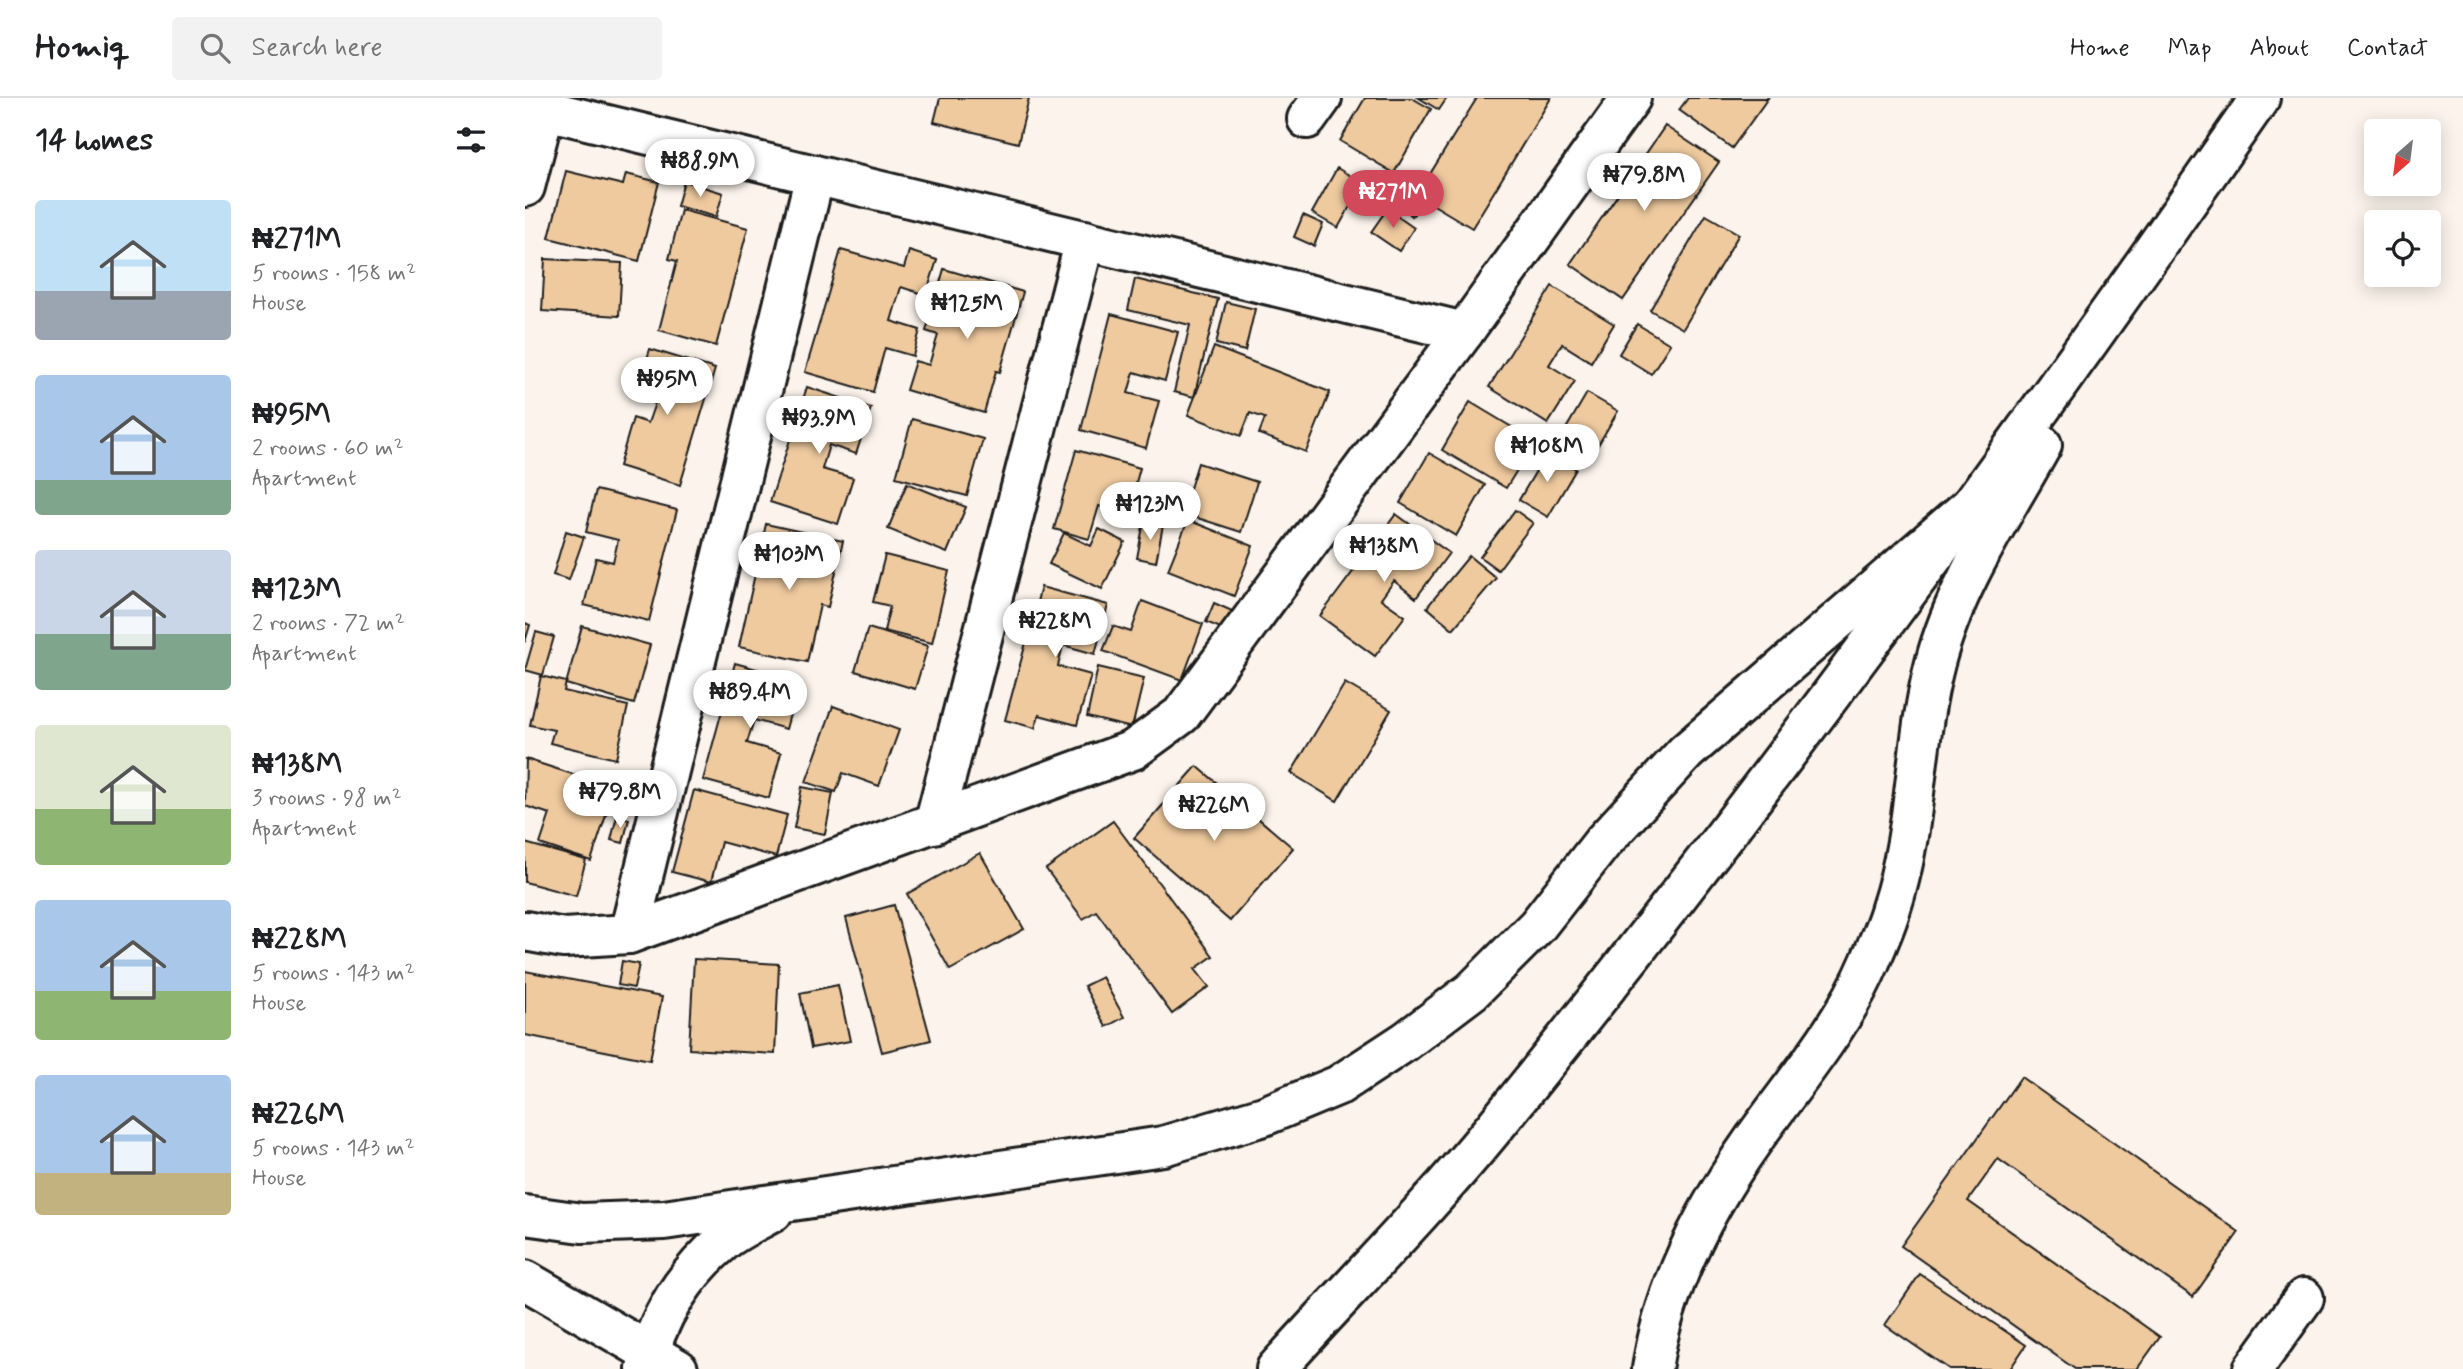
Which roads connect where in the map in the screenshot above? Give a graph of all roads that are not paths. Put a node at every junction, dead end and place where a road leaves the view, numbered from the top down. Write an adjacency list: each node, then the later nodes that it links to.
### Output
1 (1630, 98): 8 (main road)
2 (2260, 98): 7 (main road)
3 (535, 107): 4 (main road); 5 (main road)
4 (815, 175): 6 (main road); 12 (main road)
5 (525, 187)
6 (1085, 240): 8 (main road); 10 (main road)
7 (2133, 281): 9 (main road); 19 (main road)
8 (1464, 332): 10 (main road)
9 (1977, 499): 13 (main road); 18 (main road)
10 (934, 824): 12 (main road)
11 (525, 931): 12 (main road)
12 (629, 934)
13 (790, 1202): 14 (main road); 17 (main road)
14 (525, 1215)
15 (525, 1280): 17 (main road)
16 (2304, 1298): 20 (main road)
17 (658, 1363)
18 (1276, 1369)
19 (1652, 1369)
20 (2253, 1369)

